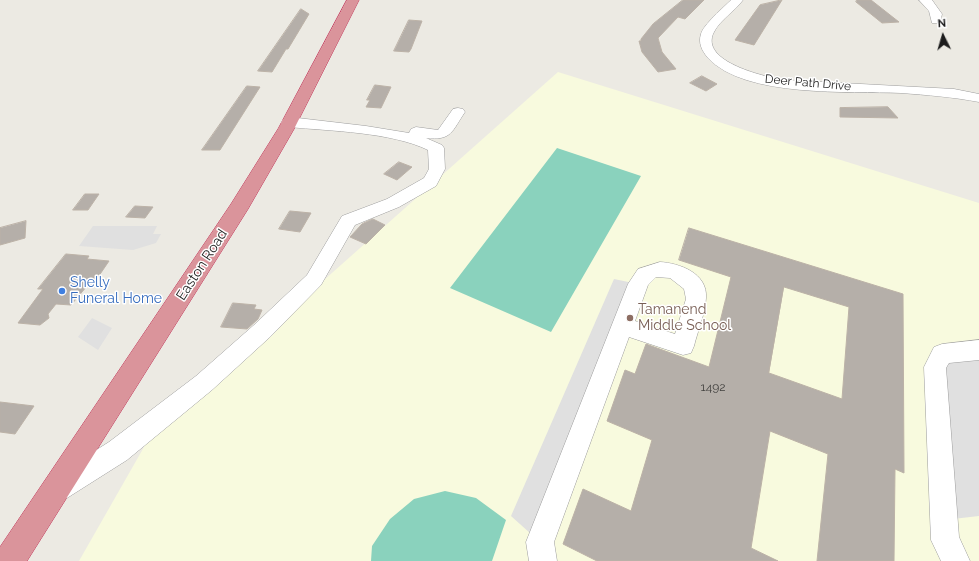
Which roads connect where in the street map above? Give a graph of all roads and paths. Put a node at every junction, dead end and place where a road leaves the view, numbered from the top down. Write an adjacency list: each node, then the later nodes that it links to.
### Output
1 (353, 0): 7 (highway, Easton Road)
2 (738, 0): 5 (street, Deer Path Drive)
3 (925, 0): 4 (street)
4 (936, 20)
5 (979, 98)
6 (458, 112): 7 (street)
7 (292, 116): 10 (highway, Easton Road); 10 (street)
8 (622, 326): 12 (street)
9 (979, 350): 13 (street)
10 (54, 491): 11 (highway, Easton Road)
11 (9, 561)
12 (543, 561)
13 (956, 561)

